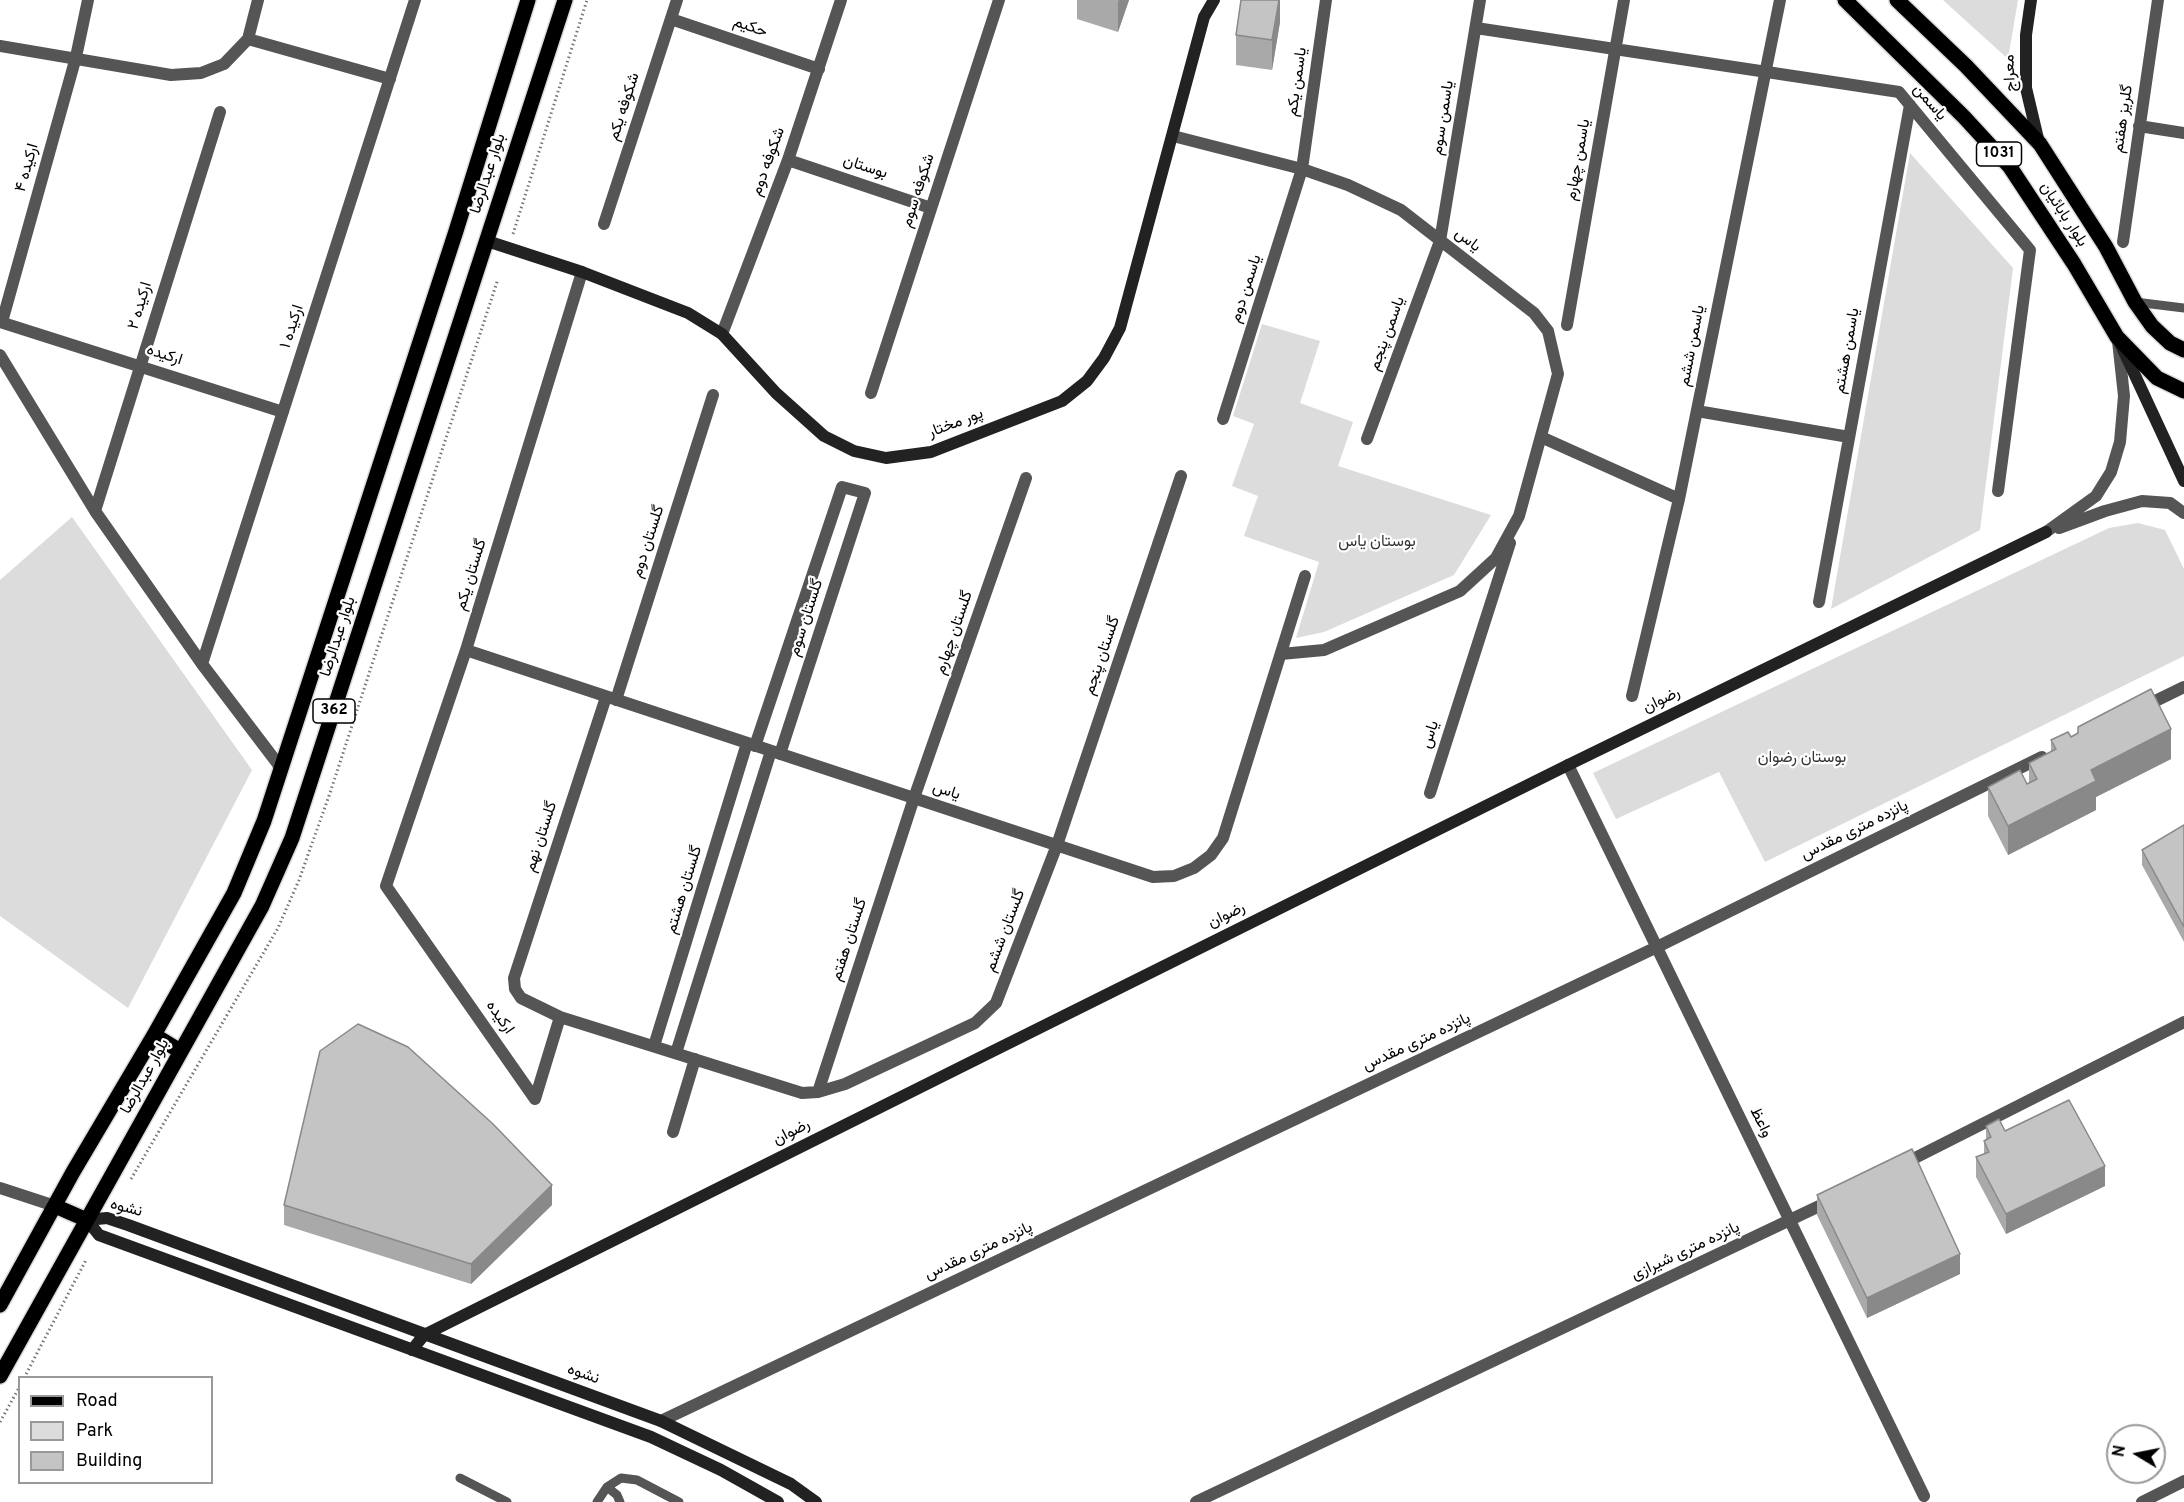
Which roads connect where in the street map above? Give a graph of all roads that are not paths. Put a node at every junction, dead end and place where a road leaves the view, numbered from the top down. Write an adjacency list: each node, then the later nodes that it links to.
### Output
1 (88, 0): 23 (street, ارکیده ۴)
2 (258, 0): 20 (street)
3 (415, 0): 26 (street, ارکیده ۱)
4 (528, 0): 81 (main road, بلوار عبدالرضا / 362)
5 (565, 0): 37 (main road, بلوار عبدالرضا / 362)
6 (677, 0): 18 (street, شکوفه یکم)
7 (841, 0): 24 (street, شکوفه دوم)
8 (999, 0): 35 (street, شکوفه سوم)
9 (1215, 0): 31 (main road, پور مختار)
10 (1326, 0): 34 (street, یاسمن یکم)
11 (1480, 0): 19 (street, یاسمن سوم)
12 (1624, 0): 22 (street, یاسمن چهارم)
13 (1780, 0): 25 (street, یاسمن ششم)
14 (1845, 0): 46 (main road, بلوار بابائیان / 1031)
15 (1897, 0): 32 (main road, بلوار بابائیان / 1031)
16 (2031, 0): 32 (main road, معراج)
17 (2158, 0): 29 (street, گلریز هفتم)
18 (671, 19): 24 (street, حکیم); 36 (street, شکوفه یکم)
19 (1476, 28): 22 (street, یاسمن); 38 (street, یاسمن سوم)
20 (248, 39): 23 (street); 26 (street)
21 (0, 46): 23 (street)
22 (1615, 49): 25 (street, یاسمن); 44 (street, یاسمن چهارم)
23 (76, 57): 43 (street, ارکیده ۴)
24 (819, 69): 33 (street, شکوفه دوم)
25 (1764, 71): 27 (street, یاسمن); 53 (street, یاسمن ششم)
26 (390, 80): 54 (street, ارکیده ۱)
27 (1910, 105): 57 (street, یاسمن هشتم); 62 (street, یاسمن)
28 (219, 112): 49 (street, ارکیده ۲)
29 (2139, 126): 30 (street); 39 (street, گلریز هفتم)
30 (2184, 133)
31 (1173, 136): 34 (street, یاس); 45 (main road, پور مختار)
32 (2040, 144): 41 (main road, بلوار بابائیان / 1031)
33 (788, 160): 35 (street, بوستان); 45 (street, شکوفه دوم)
34 (1302, 169): 38 (street, یاس); 55 (street, یاسمن دوم)
35 (931, 208): 51 (street, شکوفه سوم)
36 (604, 224)
37 (487, 241): 40 (main road, پور مختار); 91 (main road, بلوار عبدالرضا / 362)
38 (1440, 241): 56 (street, یاس); 58 (street, یاسمن پنجم)
39 (2123, 242)
40 (582, 272): 45 (main road, پور مختار); 70 (street, گلستان یکم)
41 (2135, 302): 42 (lane); 47 (main road, بلوار بابائیان / 1031)
42 (2184, 308)
43 (1, 322): 49 (street, ارکیده)
44 (1567, 325)
45 (722, 334)
46 (2117, 337): 50 (main road); 61 (main road, بلوار بابائیان / 1031); 67 (street)
47 (2184, 350)
48 (0, 355): 64 (street)
49 (140, 366): 54 (street, ارکیده); 64 (street, ارکیده ۲)
50 (2184, 392)
51 (872, 393)
52 (713, 394): 75 (street, گلستان دوم)
53 (1697, 411): 57 (street); 63 (street, یاسمن ششم)
54 (283, 412): 72 (street, ارکیده ۱)
55 (1223, 419)
56 (1541, 437): 63 (street); 66 (street, یاس)
57 (1849, 437): 69 (street, یاسمن هشتم)
58 (1367, 439)
59 (1181, 476): 84 (street, گلستان پنجم)
60 (1026, 478): 83 (street, گلستان چهارم)
61 (2184, 481)
62 (1998, 491)
63 (1679, 499): 74 (street, یاسمن ششم)
64 (95, 511): 72 (street)
65 (2184, 513): 67 (street)
66 (1519, 516): 71 (street, یاس); 82 (street, یاس)
67 (2046, 532): 80 (main road, رضوان)
68 (1305, 576): 71 (street, یاس)
69 (1819, 602)
70 (466, 650): 75 (street, یاس); 85 (street, گلستان یکم)
71 (1281, 654): 84 (street, یاس)
72 (202, 664): 81 (street)
73 (2184, 687): 76 (street)
74 (1632, 696)
75 (611, 698): 77 (street, یاس); 87 (street, گلستان نهم)
76 (2131, 713)
77 (751, 745): 79 (street, یاس); 79 (street, گلستان سوم); 90 (street, گلستان هشتم)
78 (2057, 749): 86 (street, پانزده متری مقدس)
79 (775, 752): 83 (street, یاس); 92 (street)
80 (1568, 765): 86 (street, واعظ); 103 (main road, رضوان)
81 (280, 768): 89 (main road, بلوار عبدالرضا / 362)
82 (1430, 793)
83 (914, 798): 84 (street, یاس); 94 (street, گلستان هفتم)
84 (1057, 846): 94 (street, گلستان ششم)
85 (387, 886): 87 (street, ارکیده)
86 (1657, 947): 101 (street, واعظ); 106 (street, پانزده متری مقدس)
87 (560, 1017): 90 (street)
88 (2184, 1022): 96 (street)
89 (154, 1035): 91 (main road); 99 (main road, بلوار عبدالرضا / 362)
90 (654, 1046): 92 (street)
91 (180, 1051): 100 (main road, بلوار عبدالرضا / 362)
92 (676, 1053): 93 (street)
93 (695, 1059): 94 (street); 95 (street)
94 (818, 1092)
95 (673, 1132)
96 (1896, 1167)
97 (0, 1188): 99 (street)
98 (1843, 1194): 101 (street, پانزده متری شیرازی)
99 (55, 1206): 100 (main road); 102 (main road, بلوار عبدالرضا / 362)
100 (87, 1220): 103 (main road, نشوه); 104 (main road, نشوه); 105 (main road, بلوار عبدالرضا / 362)
101 (1790, 1221): 111 (street, واعظ); 118 (street, پانزده متری شیرازی)
102 (0, 1305)
103 (424, 1335): 104 (main road); 106 (main road, نشوه)
104 (412, 1350): 107 (main road, نشوه)
105 (0, 1376)
106 (662, 1421): 107 (main road); 117 (main road, نشوه)
107 (651, 1437): 116 (main road, نشوه)
108 (460, 1478): 112 (lane)
109 (2184, 1481): 119 (street)
110 (607, 1487): 113 (lane); 114 (lane); 115 (lane)
111 (1924, 1496)
112 (507, 1502)
113 (597, 1502)
114 (620, 1502)
115 (679, 1502)
116 (778, 1502)
117 (816, 1502)
118 (1196, 1502)
119 (2142, 1502)

